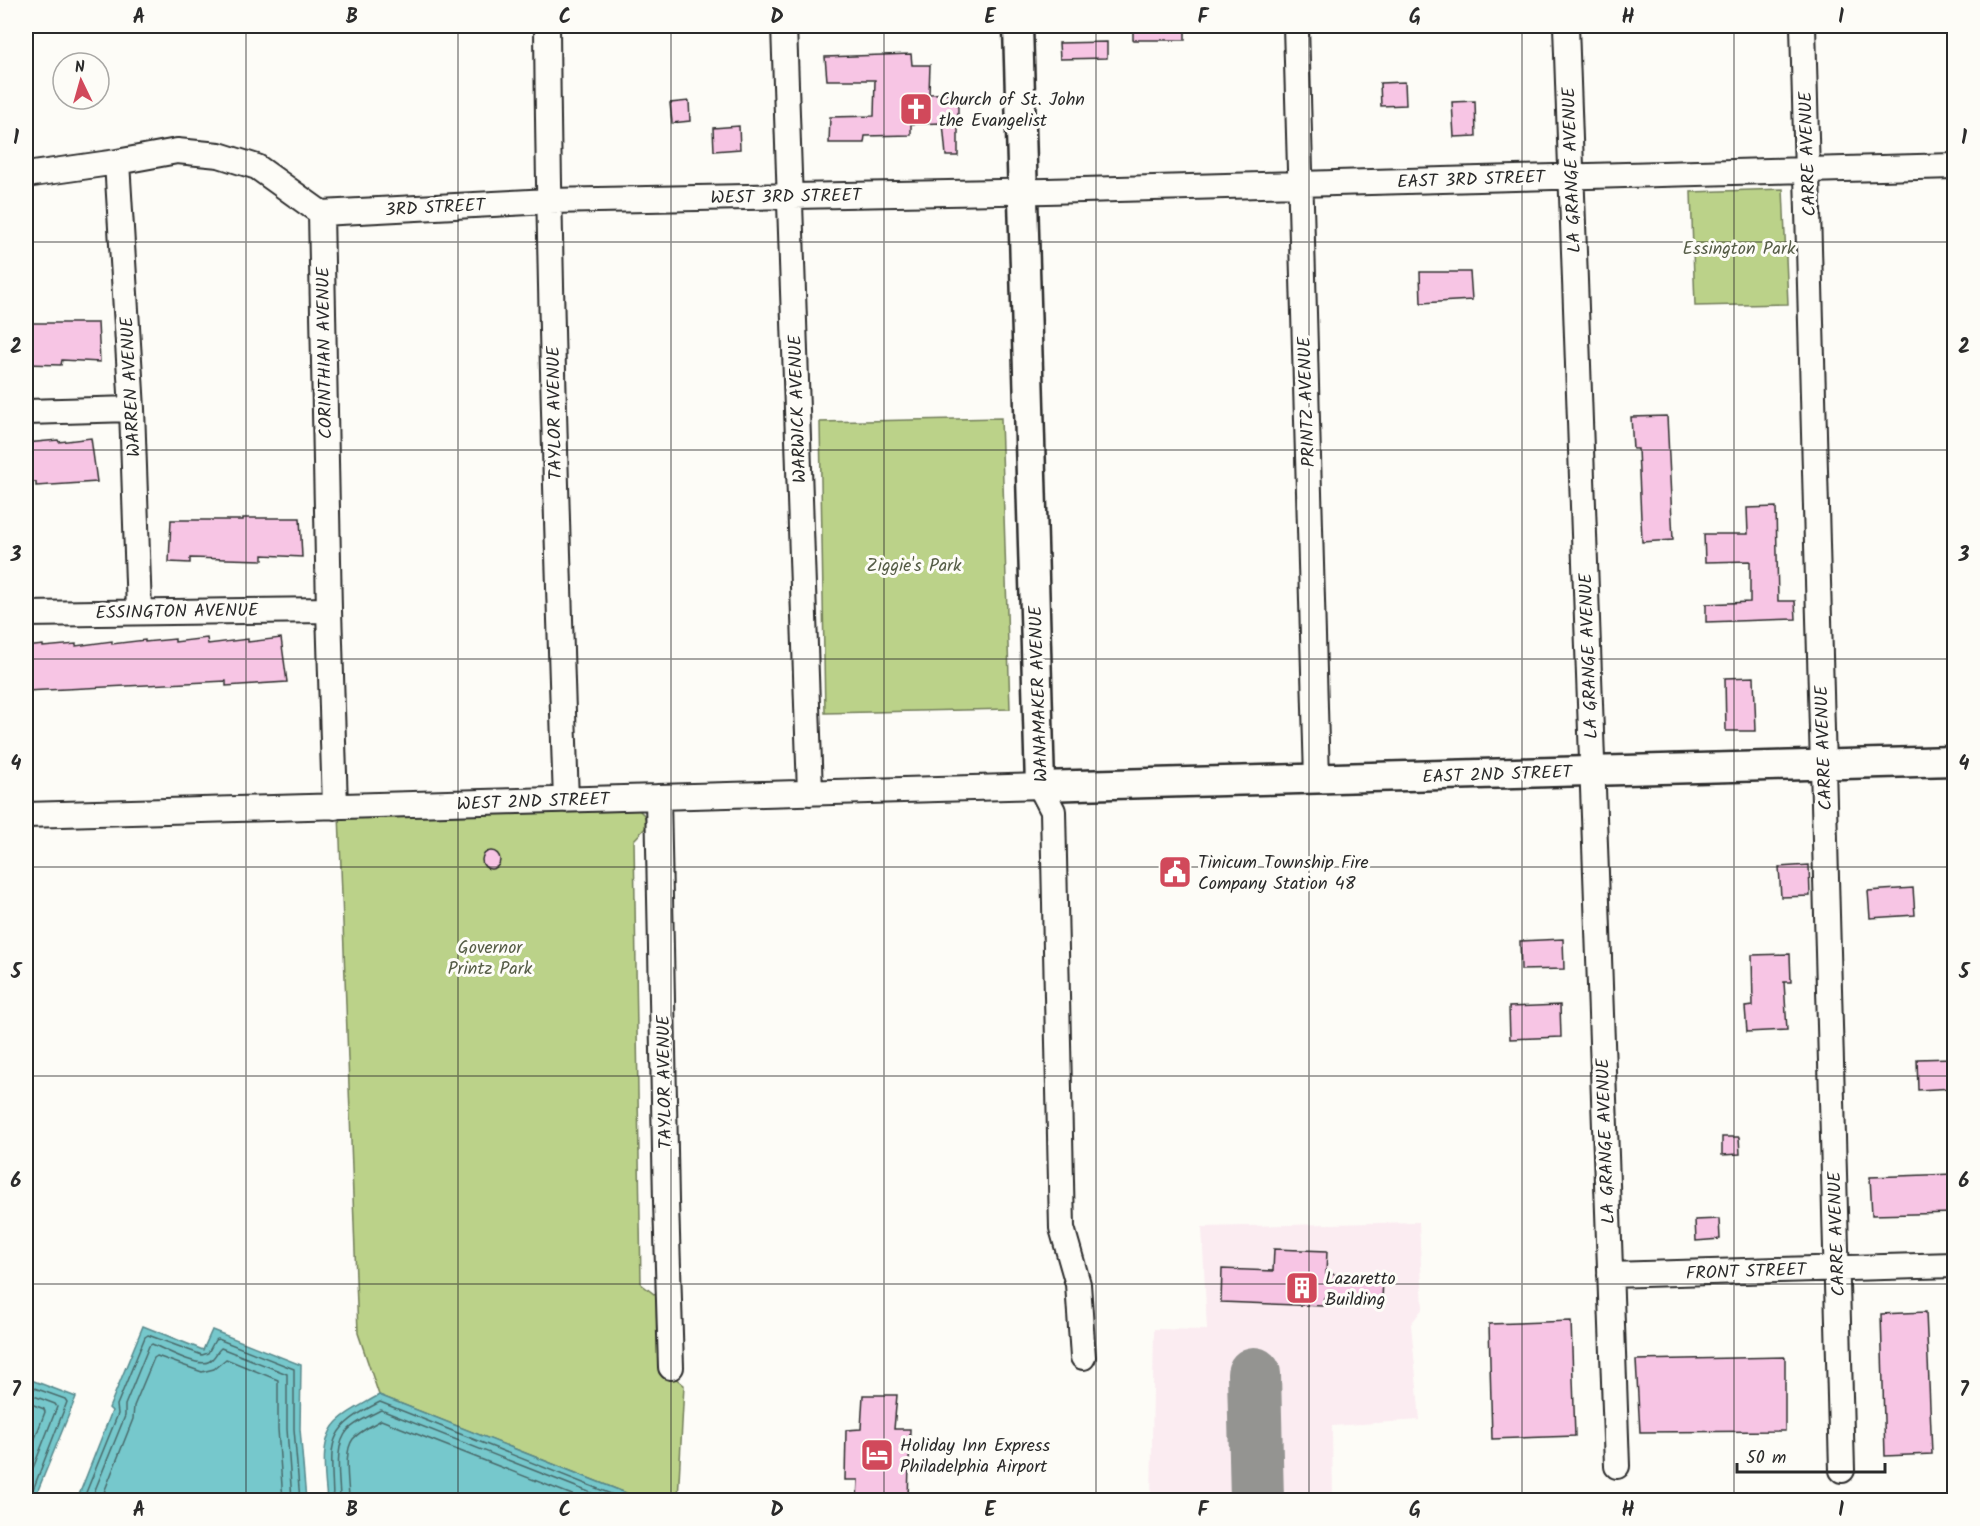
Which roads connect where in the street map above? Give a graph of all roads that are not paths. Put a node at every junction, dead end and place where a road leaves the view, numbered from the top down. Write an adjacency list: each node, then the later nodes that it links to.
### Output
1 (547, 26): 15 (street, TAYLOR AVENUE)
2 (784, 26): 14 (street, WARWICK AVENUE)
3 (1018, 26): 13 (street, WANAMAKER AVENUE)
4 (1296, 26): 12 (street, PRINTZ AVENUE)
5 (1566, 26): 11 (street, LA GRANGE AVENUE)
6 (1803, 26): 9 (street, CARRE AVENUE)
7 (117, 162): 10 (street); 16 (street); 17 (street, WARREN AVENUE)
8 (1954, 166): 9 (street, EAST 3RD STREET)
9 (1807, 170): 11 (street, EAST 3RD STREET); 23 (street, CARRE AVENUE)
10 (26, 175)
11 (1571, 176): 12 (street, EAST 3RD STREET); 24 (street, LA GRANGE AVENUE)
12 (1300, 184): 13 (street, EAST 3RD STREET); 25 (street, PRINTZ AVENUE)
13 (1023, 191): 14 (street, WEST 3RD STREET); 26 (street, WANAMAKER AVENUE)
14 (790, 196): 15 (street, WEST 3RD STREET); 27 (street, WARWICK AVENUE)
15 (549, 201): 16 (street, 3RD STREET); 29 (street, TAYLOR AVENUE)
16 (321, 213): 19 (street, CORINTHIAN AVENUE)
17 (132, 409): 18 (street); 20 (street, WARREN AVENUE)
18 (26, 412)
19 (329, 610): 20 (street, ESSINGTON AVENUE); 30 (street, CORINTHIAN AVENUE)
20 (139, 611): 21 (street, ESSINGTON AVENUE)
21 (26, 614)
22 (1954, 761): 23 (street, EAST 2ND STREET)
23 (1823, 765): 24 (street, EAST 2ND STREET); 33 (street, CARRE AVENUE)
24 (1592, 771): 25 (street, EAST 2ND STREET); 34 (street, LA GRANGE AVENUE)
25 (1317, 778): 26 (street, EAST 2ND STREET)
26 (1040, 786): 27 (street, WEST 2ND STREET); 35 (street, WANAMAKER AVENUE)
27 (810, 793): 28 (street, WEST 2ND STREET)
28 (658, 797): 29 (street, WEST 2ND STREET); 36 (street, TAYLOR AVENUE)
29 (566, 800): 30 (street, WEST 2ND STREET)
30 (335, 807): 31 (street, WEST 2ND STREET)
31 (26, 815)
32 (1954, 1265): 33 (street, FRONT STREET)
33 (1837, 1268): 34 (street, FRONT STREET); 38 (street, CARRE AVENUE)
34 (1610, 1275): 37 (street, LA GRANGE AVENUE)
35 (1083, 1357)
36 (671, 1367)
37 (1617, 1466)
38 (1842, 1470)

